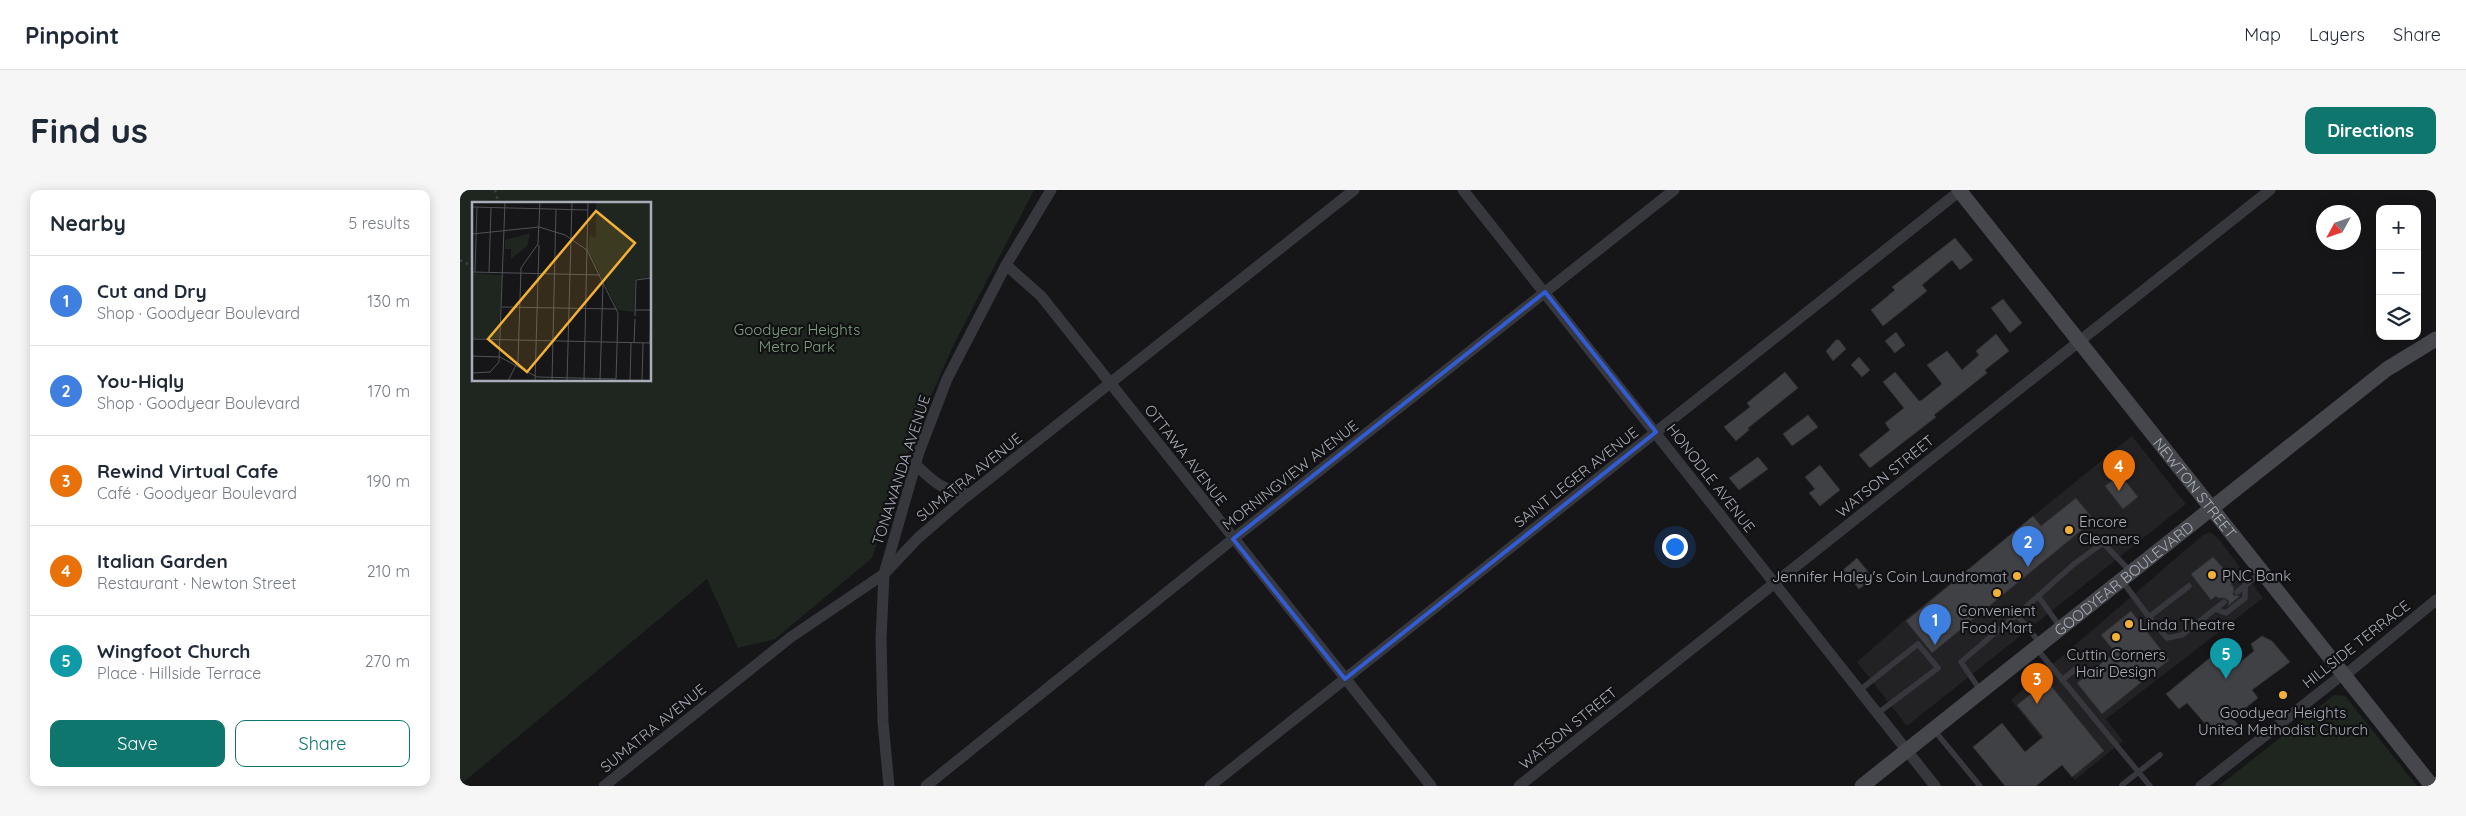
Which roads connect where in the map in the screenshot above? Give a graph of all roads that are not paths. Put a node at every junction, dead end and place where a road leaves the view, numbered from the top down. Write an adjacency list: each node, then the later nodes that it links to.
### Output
1 (1052, 190): 7 (street, TONAWANDA AVENUE)
2 (1354, 190): 11 (street, SUMATRA AVENUE)
3 (1463, 190): 8 (street, HONODLE AVENUE)
4 (1674, 190): 8 (street, MORNINGVIEW AVENUE)
5 (1960, 190): 10 (street, NEWTON STREET); 12 (street, SAINT LEGER AVENUE)
6 (2270, 190): 10 (street, WATSON STREET)
7 (1006, 265): 11 (street, OTTAWA AVENUE); 13 (street, TONAWANDA AVENUE)
8 (1545, 292): 12 (street, HONODLE AVENUE); 16 (street, MORNINGVIEW AVENUE)
9 (2436, 339): 15 (street, GOODYEAR BOULEVARD)
10 (2079, 340): 15 (street, NEWTON STREET); 20 (street, WATSON STREET)
11 (1110, 383): 14 (street, SUMATRA AVENUE); 16 (street, OTTAWA AVENUE)
12 (1656, 432): 20 (street, HONODLE AVENUE); 34 (street, SAINT LEGER AVENUE)
13 (916, 464): 14 (street); 18 (street, TONAWANDA AVENUE)
14 (970, 494): 18 (street, SUMATRA AVENUE)
15 (2210, 509): 17 (street, NEWTON STREET); 19 (street, GOODYEAR BOULEVARD)
16 (1234, 538): 34 (street, OTTAWA AVENUE); 45 (street, MORNINGVIEW AVENUE)
17 (2262, 572): 21 (lane); 33 (street, NEWTON STREET)
18 (884, 574): 43 (street, SUMATRA AVENUE); 44 (street, TONAWANDA AVENUE)
19 (2126, 576): 24 (lane); 29 (lane); 30 (street, GOODYEAR BOULEVARD)
20 (1775, 583): 36 (street, HONODLE AVENUE); 48 (street, WATSON STREET)
21 (2245, 585): 23 (lane); 27 (lane)
22 (2189, 586): 29 (lane)
23 (2237, 592)
24 (2038, 596): 28 (lane); 30 (lane)
25 (2436, 600): 33 (street, HILLSIDE TERRACE)
26 (2224, 602): 27 (lane)
27 (2215, 609): 29 (lane)
28 (2017, 615): 31 (lane); 37 (lane)
29 (2150, 617)
30 (2061, 628): 31 (street, GOODYEAR BOULEVARD)
31 (2038, 646): 35 (lane); 37 (street, GOODYEAR BOULEVARD)
32 (2077, 668): 35 (lane)
33 (2344, 675): 54 (street, HILLSIDE TERRACE); 55 (street, NEWTON STREET)
34 (1345, 679): 46 (street, SAINT LEGER AVENUE); 47 (street, OTTAWA AVENUE)
35 (2062, 680): 42 (lane)
36 (1860, 690): 38 (street, HONODLE AVENUE); 38 (lane)
37 (1981, 691): 39 (street, GOODYEAR BOULEVARD)
38 (1878, 713): 40 (street, HONODLE AVENUE)
39 (1934, 729): 40 (street, GOODYEAR BOULEVARD); 51 (lane)
40 (1908, 751): 49 (street, GOODYEAR BOULEVARD); 50 (street, HONODLE AVENUE)
41 (2160, 755): 42 (lane)
42 (2138, 772): 52 (lane); 53 (lane)
43 (604, 786)
44 (889, 786)
45 (926, 786)
46 (1210, 786)
47 (1431, 786)
48 (1519, 786)
49 (1862, 786)
50 (1935, 786)
51 (1980, 786)
52 (2122, 786)
53 (2150, 786)
54 (2201, 786)
55 (2432, 786)

